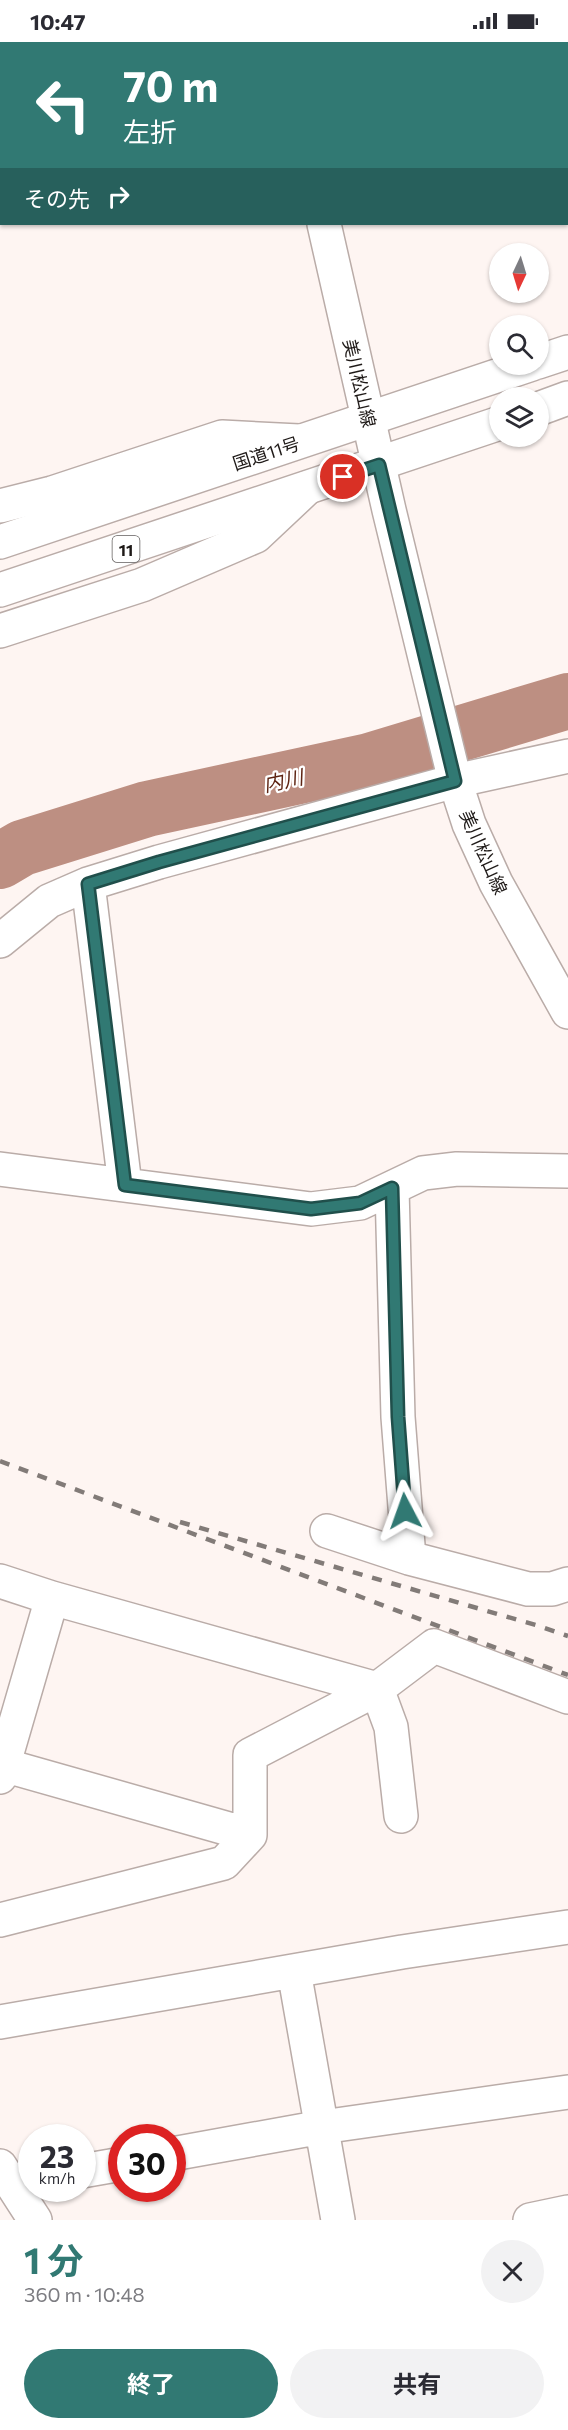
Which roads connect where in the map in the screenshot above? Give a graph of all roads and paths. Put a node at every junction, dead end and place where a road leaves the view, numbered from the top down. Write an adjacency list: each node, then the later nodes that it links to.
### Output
1 (324, 225): 7 (main road, 美川松山線)
2 (568, 352): 3 (main road)
3 (549, 358)
4 (499, 375): 7 (main road, 国道11号)
5 (568, 398): 6 (main road)
6 (549, 405)
7 (368, 419): 9 (main road, 国道11号); 10 (main road, 美川松山線)
8 (489, 427): 10 (main road, 11)
9 (300, 441): 12 (main road); 13 (main road, 国道11号)
10 (379, 465): 11 (main road, 11); 17 (main road, 美川松山線)
11 (308, 489): 14 (main road, 11); 15 (main road)
12 (0, 506)
13 (0, 542)
14 (0, 590)
15 (0, 631)
16 (568, 756): 17 (main road)
17 (453, 775): 18 (main road); 20 (main road, 美川松山線)
18 (88, 884): 19 (main road); 23 (main road)
19 (0, 940)
20 (568, 1011)
21 (0, 1169): 23 (main road)
22 (568, 1172): 24 (main road)
23 (125, 1185): 24 (main road)
24 (392, 1188): 26 (main road)
25 (327, 1531): 26 (main road)
26 (409, 1558): 28 (main road)
27 (0, 1581): 29 (main road)
28 (568, 1584)
29 (52, 1598): 30 (main road); 32 (main road)
30 (377, 1689): 31 (main road); 33 (main road); 34 (main road)
31 (568, 1697)
32 (1, 1769): 34 (main road)
33 (401, 1816)
34 (250, 1835): 35 (main road)
35 (0, 1920)
36 (568, 1927): 37 (main road)
37 (294, 1971): 38 (main road); 40 (main road)
38 (0, 2022)
39 (568, 2091): 40 (main road)
40 (322, 2127): 41 (main road); 45 (main road)
41 (186, 2151)
42 (11, 2179): 44 (main road)
43 (568, 2212): 46 (main road)
44 (35, 2220)
45 (338, 2220)
46 (530, 2220)

